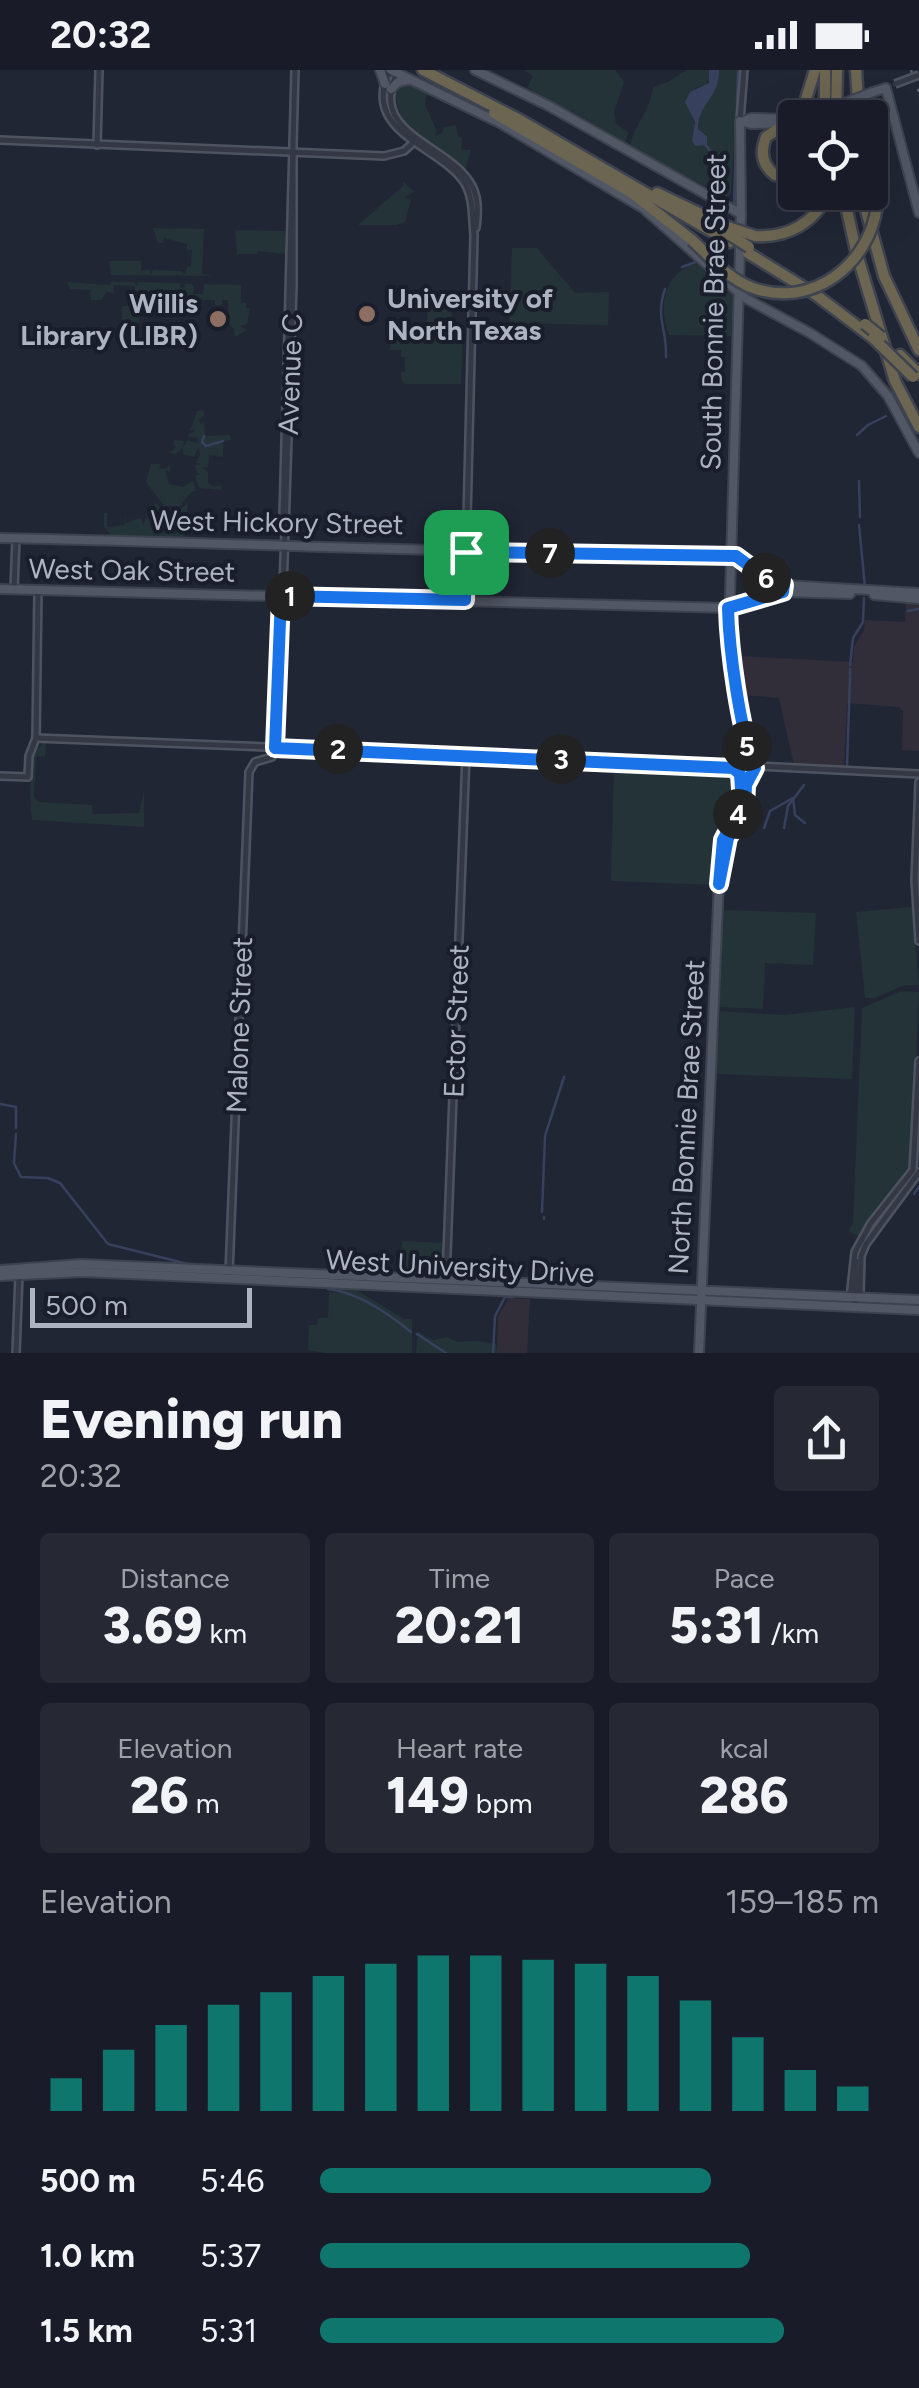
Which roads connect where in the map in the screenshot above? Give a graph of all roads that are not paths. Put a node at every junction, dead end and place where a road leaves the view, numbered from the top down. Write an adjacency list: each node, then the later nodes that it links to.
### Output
1 (100, 70): 27 (street)
2 (296, 70): 28 (street, Avenue C)
3 (380, 70): 15 (main road)
4 (424, 70): 16 (highway)
5 (438, 70): 33 (highway)
6 (475, 70): 34 (main road)
7 (744, 70): 23 (street, South Bonnie Brae Street)
8 (815, 70): 17 (highway)
9 (825, 70): 18 (highway)
10 (837, 70): 19 (highway)
11 (854, 70): 21 (highway)
12 (400, 72): 15 (street); 15 (main road); 31 (main road)
13 (919, 75): 14 (street, bridge)
14 (890, 86): 20 (main road, bridge); 39 (main road)
15 (388, 87): 26 (street)
16 (461, 89): 29 (highway); 33 (highway)
17 (806, 100)
18 (818, 100)
19 (836, 100)
20 (854, 100)
21 (855, 100)
22 (778, 120): 23 (main road)
23 (742, 121): 32 (main road, South Bonnie Brae Street)
24 (778, 129): 30 (highway)
25 (0, 140): 27 (street)
26 (416, 141): 28 (street); 54 (street)
27 (97, 145): 28 (street)
28 (293, 153): 53 (street, Avenue C); 53 (street, Avenue C)
29 (568, 158): 31 (highway); 38 (highway, bridge)
30 (778, 175)
31 (598, 181): 43 (main road)
32 (738, 188): 34 (main road); 40 (main road, South Bonnie Brae Street)
33 (658, 198): 41 (highway, bridge)
34 (722, 204): 40 (main road)
35 (819, 210): 41 (highway)
36 (847, 210): 49 (highway)
37 (866, 210): 42 (highway)
38 (876, 210)
39 (919, 213)
40 (741, 214): 43 (main road, South Bonnie Brae Street)
41 (751, 245): 48 (highway, bridge); 48 (highway, bridge)
42 (880, 262): 46 (highway); 47 (highway)
43 (738, 292): 44 (main road); 45 (main road, South Bonnie Brae Street)
44 (753, 303): 45 (main road); 50 (main road)
45 (737, 311): 55 (main road, South Bonnie Brae Street)
46 (919, 339)
47 (919, 350)
48 (917, 378)
49 (919, 428)
50 (919, 453)
51 (0, 538): 52 (main road, West Hickory Street)
52 (16, 538): 53 (main road, West Hickory Street); 58 (street)
53 (284, 544): 54 (main road, West Hickory Street); 60 (street)
54 (466, 552): 55 (main road, West Hickory Street); 62 (street)
55 (730, 558): 56 (main road, West Hickory Street); 63 (main road, North Bonnie Brae Street)
56 (784, 588): 61 (main road, West Oak Street); 63 (main road, West Oak Street)
57 (0, 589): 58 (main road, West Oak Street)
58 (14, 590): 59 (main road, West Oak Street)
59 (38, 590): 60 (main road, West Oak Street); 64 (street)
60 (281, 596): 62 (main road, West Oak Street); 66 (street)
61 (919, 596)
62 (465, 600): 63 (main road, West Oak Street)
63 (728, 608): 65 (main road, North Bonnie Brae Street)
64 (36, 738): 66 (street); 70 (street)
65 (746, 745): 68 (main road, North Bonnie Brae Street); 69 (main road, North Bonnie Brae Street)
66 (275, 748): 67 (street); 80 (street, Malone Street)
67 (466, 755): 68 (street); 81 (street, Ector Street)
68 (740, 767): 69 (main road); 69 (main road); 73 (main road, North Bonnie Brae Street)
69 (754, 769): 71 (street); 73 (main road, North Bonnie Brae Street)
70 (0, 776)
71 (919, 778): 72 (street)
72 (918, 836): 74 (street)
73 (719, 884): 82 (main road, North Bonnie Brae Street)
74 (919, 941)
75 (919, 1066): 76 (street)
76 (918, 1113): 83 (street)
77 (919, 1172): 83 (street)
78 (19, 1271): 79 (main road, West University Drive); 80 (main road, West University Drive); 85 (street)
79 (0, 1273)
80 (229, 1275): 81 (main road, West University Drive)
81 (446, 1285): 82 (main road, West University Drive)
82 (700, 1296): 83 (main road, West University Drive); 83 (main road, West University Drive); 86 (main road, North Bonnie Brae Street)
83 (855, 1300): 84 (main road)
84 (917, 1304)
85 (16, 1353)
86 (698, 1353)

